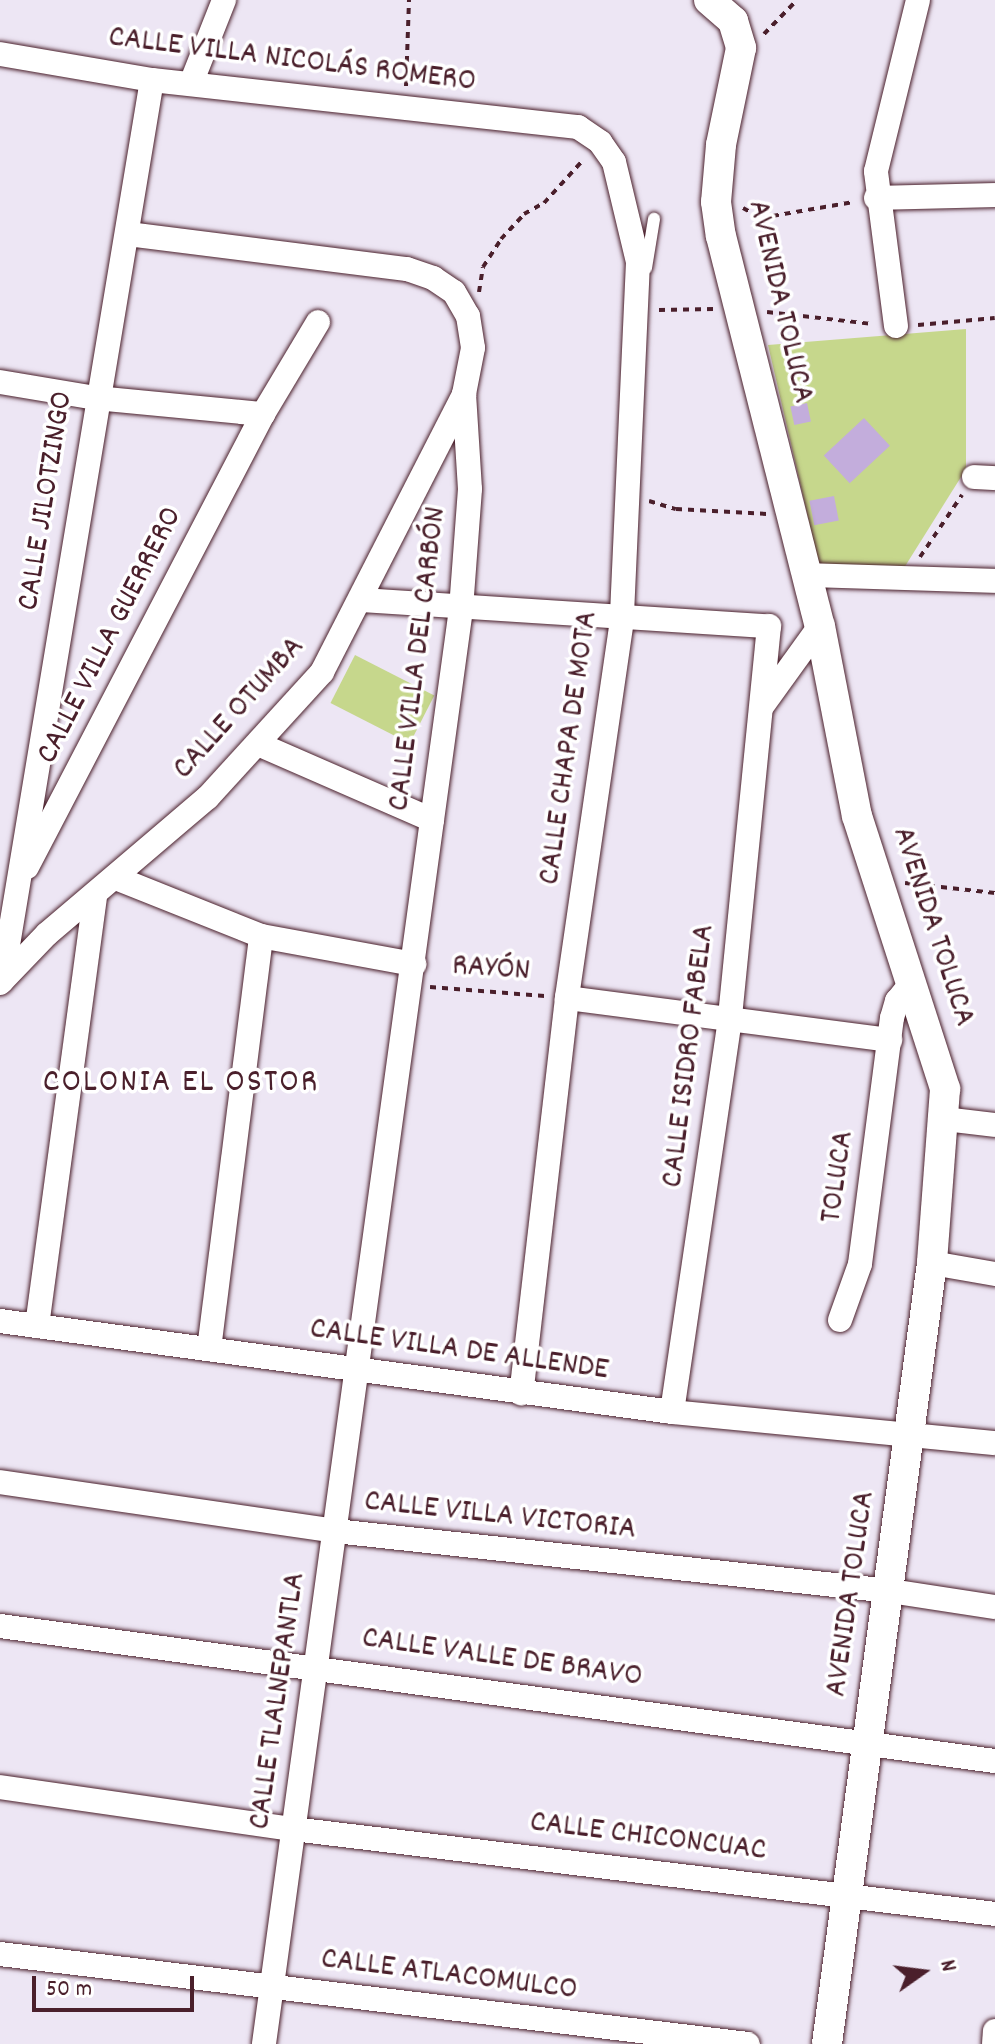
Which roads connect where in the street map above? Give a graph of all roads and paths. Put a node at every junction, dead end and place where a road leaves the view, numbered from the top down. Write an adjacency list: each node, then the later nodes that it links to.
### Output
1 (224, 0): 9 (street)
2 (409, 0): 10 (path)
3 (709, 0): 6 (street)
4 (797, 0): 6 (path)
5 (918, 0): 14 (street)
6 (741, 48): 15 (street, AVENIDA TOLUCA)
7 (0, 54): 8 (street, CALLE VILLA NICOLÁS ROMERO)
8 (152, 80): 9 (street, CALLE VILLA NICOLÁS ROMERO); 17 (street, CALLE JILOTZINGO)
9 (192, 81): 10 (street, CALLE VILLA NICOLÁS ROMERO)
10 (406, 107): 11 (street, CALLE VILLA NICOLÁS ROMERO)
11 (578, 127): 12 (street, CALLE CHAPA DE MOTA)
12 (600, 142): 19 (street, CALLE CHAPA DE MOTA); 20 (path)
13 (995, 195): 14 (street)
14 (876, 198): 15 (path); 23 (street)
15 (716, 202): 18 (street, AVENIDA TOLUCA)
16 (654, 219): 19 (lane)
17 (128, 234): 20 (street); 26 (street, CALLE JILOTZINGO)
18 (741, 309): 19 (path); 23 (path); 30 (street, AVENIDA TOLUCA)
19 (638, 310): 29 (street, CALLE CHAPA DE MOTA)
20 (468, 316): 25 (street, CALLE VILLA DEL CARBÓN)
21 (995, 318): 23 (path)
22 (318, 322): 27 (street, CALLE VILLA GUERRERO)
23 (896, 326)
24 (0, 382): 26 (street)
25 (464, 394): 34 (street, CALLE OTUMBA); 35 (street, CALLE VILLA DEL CARBÓN)
26 (96, 398): 27 (street); 43 (street, CALLE JILOTZINGO)
27 (263, 414): 43 (street, CALLE VILLA GUERRERO)
28 (985, 477): 32 (path)
29 (628, 494): 30 (path); 36 (street, CALLE CHAPA DE MOTA)
30 (793, 515): 31 (street, AVENIDA TOLUCA)
31 (807, 575): 32 (street); 37 (street, AVENIDA TOLUCA)
32 (907, 576): 33 (street)
33 (995, 581)
34 (362, 600): 35 (street); 39 (street, CALLE OTUMBA)
35 (461, 609): 36 (street); 40 (street, CALLE VILLA DEL CARBÓN)
36 (622, 620): 38 (street, CALLE ISIDRO FABELA); 52 (street, CALLE CHAPA DE MOTA)
37 (820, 626): 38 (street, CALLE ISIDRO FABELA); 42 (street, AVENIDA TOLUCA)
38 (762, 707): 53 (street, CALLE ISIDRO FABELA)
39 (258, 744): 40 (street); 41 (street, CALLE OTUMBA)
40 (432, 820): 49 (street, CALLE VILLA DEL CARBÓN)
41 (116, 878): 45 (street, CALLE OTUMBA); 48 (street)
42 (875, 879): 44 (path); 51 (street, AVENIDA TOLUCA)
43 (17, 887): 46 (street, CALLE JILOTZINGO)
44 (995, 893)
45 (95, 897): 47 (street, CALLE OTUMBA); 61 (street)
46 (9, 917): 47 (street); 50 (street, CALLE JILOTZINGO)
47 (47, 934): 50 (street, CALLE OTUMBA)
48 (261, 936): 49 (street); 62 (street)
49 (413, 975): 52 (path, RAYÓN); 63 (street, CALLE VILLA DEL CARBÓN)
50 (1, 982)
51 (911, 984): 54 (street, TOLUCA); 55 (street, AVENIDA TOLUCA)
52 (567, 998): 53 (street); 64 (street, CALLE CHAPA DE MOTA)
53 (730, 1019): 54 (street); 65 (street, CALLE ISIDRO FABELA)
54 (890, 1040): 59 (street, TOLUCA)
55 (945, 1119): 56 (street); 57 (street, AVENIDA TOLUCA)
56 (995, 1125)
57 (932, 1263): 58 (street); 66 (street, AVENIDA TOLUCA)
58 (995, 1274)
59 (840, 1320)
60 (0, 1321): 61 (street, CALLE VILLA DE ALLENDE)
61 (37, 1326): 62 (street, CALLE VILLA DE ALLENDE)
62 (209, 1349): 63 (street, CALLE VILLA DE ALLENDE)
63 (359, 1367): 64 (street, CALLE VILLA DE ALLENDE); 69 (street, CALLE TLALNEPANTLA)
64 (521, 1393): 65 (street, CALLE VILLA DE ALLENDE)
65 (672, 1412): 66 (street, CALLE VILLA DE ALLENDE)
66 (910, 1434): 67 (street, CALLE VILLA DE ALLENDE); 70 (street, AVENIDA TOLUCA)
67 (995, 1443)
68 (0, 1482): 69 (street, CALLE VILLA VICTORIA)
69 (335, 1531): 70 (street, CALLE VILLA VICTORIA); 73 (street, CALLE TLALNEPANTLA)
70 (890, 1591): 71 (street, CALLE VILLA VICTORIA); 74 (street, AVENIDA TOLUCA)
71 (995, 1607)
72 (0, 1626): 73 (street, CALLE VALLE DE BRAVO)
73 (316, 1666): 74 (street, CALLE VALLE DE BRAVO); 77 (street, CALLE TLALNEPANTLA)
74 (867, 1742): 75 (street, CALLE VALLE DE BRAVO); 78 (street, AVENIDA TOLUCA)
75 (995, 1761)
76 (0, 1787): 77 (street, CALLE CHICONCUAC)
77 (293, 1829): 78 (street, CALLE CHICONCUAC); 81 (street, CALLE TLALNEPANTLA)
78 (847, 1894): 79 (street, CALLE CHICONCUAC); 85 (street, AVENIDA TOLUCA)
79 (995, 1914)
80 (0, 1954): 81 (street, CALLE ATLACOMULCO)
81 (271, 1986): 83 (street, CALLE TLALNEPANTLA); 84 (street, CALLE ATLACOMULCO)
82 (995, 2031): 86 (street)
83 (264, 2044)
84 (748, 2044)
85 (827, 2044)
86 (994, 2044)

